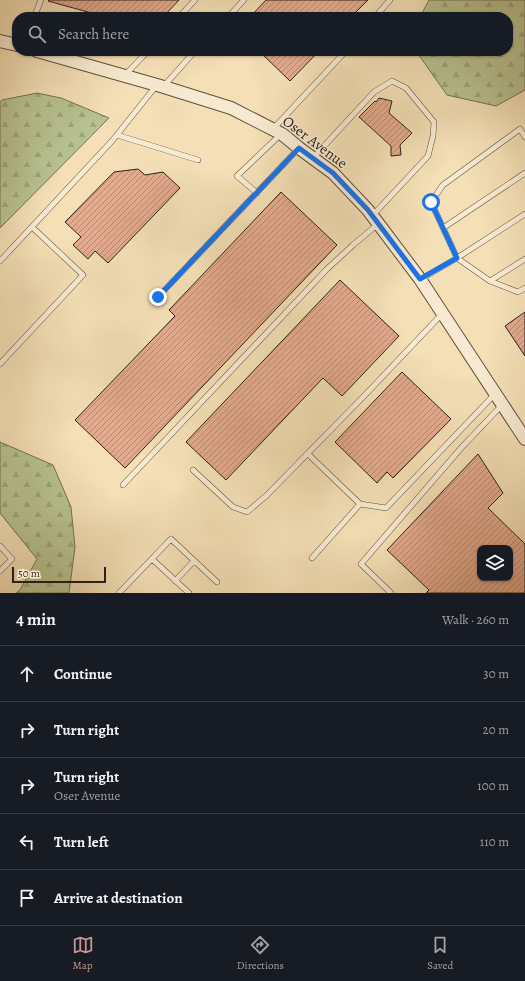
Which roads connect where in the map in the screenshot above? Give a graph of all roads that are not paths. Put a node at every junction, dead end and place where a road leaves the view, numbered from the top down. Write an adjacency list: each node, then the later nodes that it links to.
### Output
1 (41, 0): 5 (lane)
2 (195, 0): 6 (lane)
3 (244, 0): 7 (lane)
4 (390, 0): 8 (lane)
5 (36, 12)
6 (184, 12)
7 (233, 12)
8 (379, 12)
9 (0, 40): 10 (street)
10 (12, 44)
11 (55, 56): 15 (street, Oser Avenue)
12 (143, 56): 15 (lane)
13 (190, 56): 16 (lane)
14 (342, 56): 17 (lane)
15 (125, 76): 16 (street, Oser Avenue)
16 (160, 86): 17 (street, Oser Avenue); 18 (lane)
17 (277, 131): 20 (street, Oser Avenue); 24 (lane)
18 (117, 135): 22 (lane); 27 (lane)
19 (525, 137): 28 (lane)
20 (299, 148): 21 (street, Oser Avenue); 24 (lane)
21 (313, 158): 26 (street, Oser Avenue); 26 (lane)
22 (198, 160)
23 (525, 173): 28 (lane)
24 (257, 193): 35 (lane)
25 (525, 214): 29 (lane)
26 (376, 219): 32 (street, Oser Avenue); 43 (lane)
27 (32, 227): 31 (lane); 37 (lane)
28 (443, 228): 29 (lane)
29 (457, 258): 32 (lane); 33 (lane)
30 (525, 259): 33 (lane)
31 (0, 261)
32 (420, 279): 36 (street, Oser Avenue)
33 (490, 281): 34 (lane)
34 (525, 288)
35 (158, 297)
36 (442, 314): 38 (street, Oser Avenue); 41 (lane)
37 (0, 364)
38 (495, 394): 39 (street, Oser Avenue); 44 (lane)
39 (502, 405): 40 (street, Oser Avenue); 54 (lane)
40 (524, 437)
41 (308, 454): 42 (lane); 44 (lane)
42 (193, 470)
43 (123, 485)
44 (360, 504): 46 (lane)
45 (0, 546): 49 (lane)
46 (312, 558)
47 (152, 559): 48 (lane); 50 (lane); 52 (lane)
48 (194, 561): 50 (lane); 51 (lane)
49 (0, 571)
50 (176, 580): 53 (lane)
51 (217, 582)
52 (119, 593)
53 (189, 593)
54 (391, 593)

